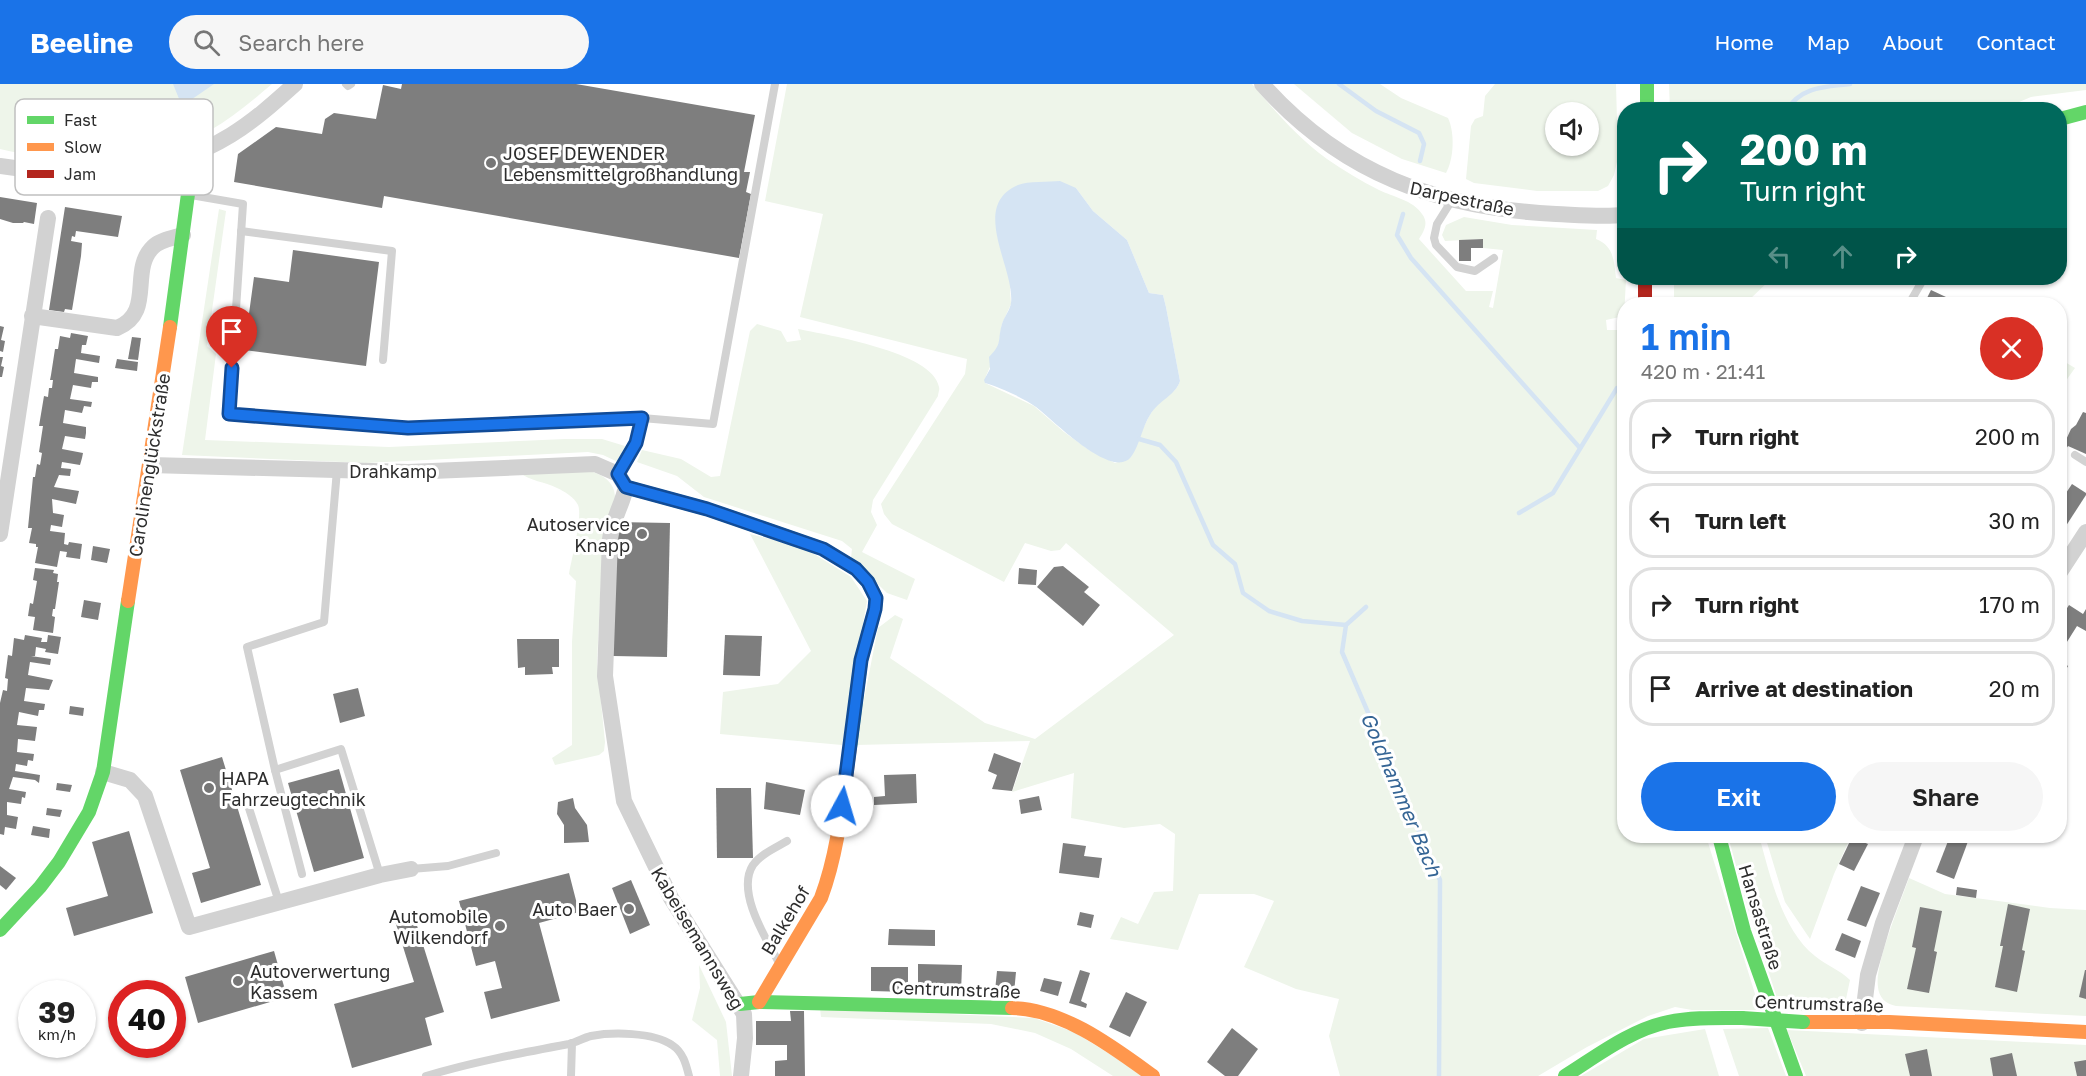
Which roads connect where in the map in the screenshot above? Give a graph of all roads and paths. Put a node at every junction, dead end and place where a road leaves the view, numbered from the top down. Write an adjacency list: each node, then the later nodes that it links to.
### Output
1 (296, 84): 10 (street)
2 (346, 84): 3 (lane)
3 (351, 84)
4 (775, 84): 23 (lane)
5 (1262, 84): 15 (street, Darpestraße)
6 (1647, 84): 7 (street)
7 (1647, 102)
8 (2086, 112): 9 (street)
9 (2067, 117)
10 (213, 144)
11 (0, 166): 12 (street)
12 (15, 168)
13 (188, 195): 19 (street, Carolinenglückstraße)
14 (194, 195): 18 (lane)
15 (1452, 200): 16 (street, Darpestraße); 20 (lane)
16 (1617, 215)
17 (48, 218): 21 (street)
18 (241, 231): 22 (lane); 23 (lane)
19 (183, 235): 21 (street); 26 (street, Carolinenglückstraße)
20 (1494, 258)
21 (32, 316): 30 (street)
22 (382, 360)
23 (642, 418): 28 (lane)
24 (2075, 455): 25 (lane)
25 (2086, 462)
26 (150, 465): 27 (street, Drahkamp); 33 (street, Carolinenglückstraße)
27 (338, 470): 28 (street, Drahkamp); 32 (lane)
28 (622, 480): 44 (street, Balkehof); 46 (street, Kabeisemannsweg)
29 (2086, 532): 31 (street)
30 (0, 534)
31 (2067, 561)
32 (275, 770): 40 (lane); 41 (lane)
33 (103, 772): 42 (street); 43 (street, Carolinenglückstraße)
34 (247, 802): 42 (lane)
35 (787, 841): 44 (lane)
36 (1721, 843): 56 (street, Hansastraße)
37 (1913, 843): 47 (street)
38 (496, 853): 39 (lane)
39 (411, 869): 41 (street)
40 (302, 874)
41 (380, 875): 42 (street)
42 (279, 902)
43 (0, 930)
44 (780, 964): 45 (street, Balkehof)
45 (759, 1002): 46 (street, Centrumstraße); 54 (street, Centrumstraße)
46 (740, 1004): 53 (street, Kabeisemannsweg)
47 (1862, 1023): 48 (street, Centrumstraße); 55 (street, Centrumstraße, bridge)
48 (2086, 1032)
49 (573, 1043): 50 (lane); 51 (lane); 52 (lane)
50 (426, 1076)
51 (571, 1076)
52 (689, 1076)
53 (741, 1076)
54 (1153, 1076)
55 (1565, 1076)
56 (1796, 1076)

